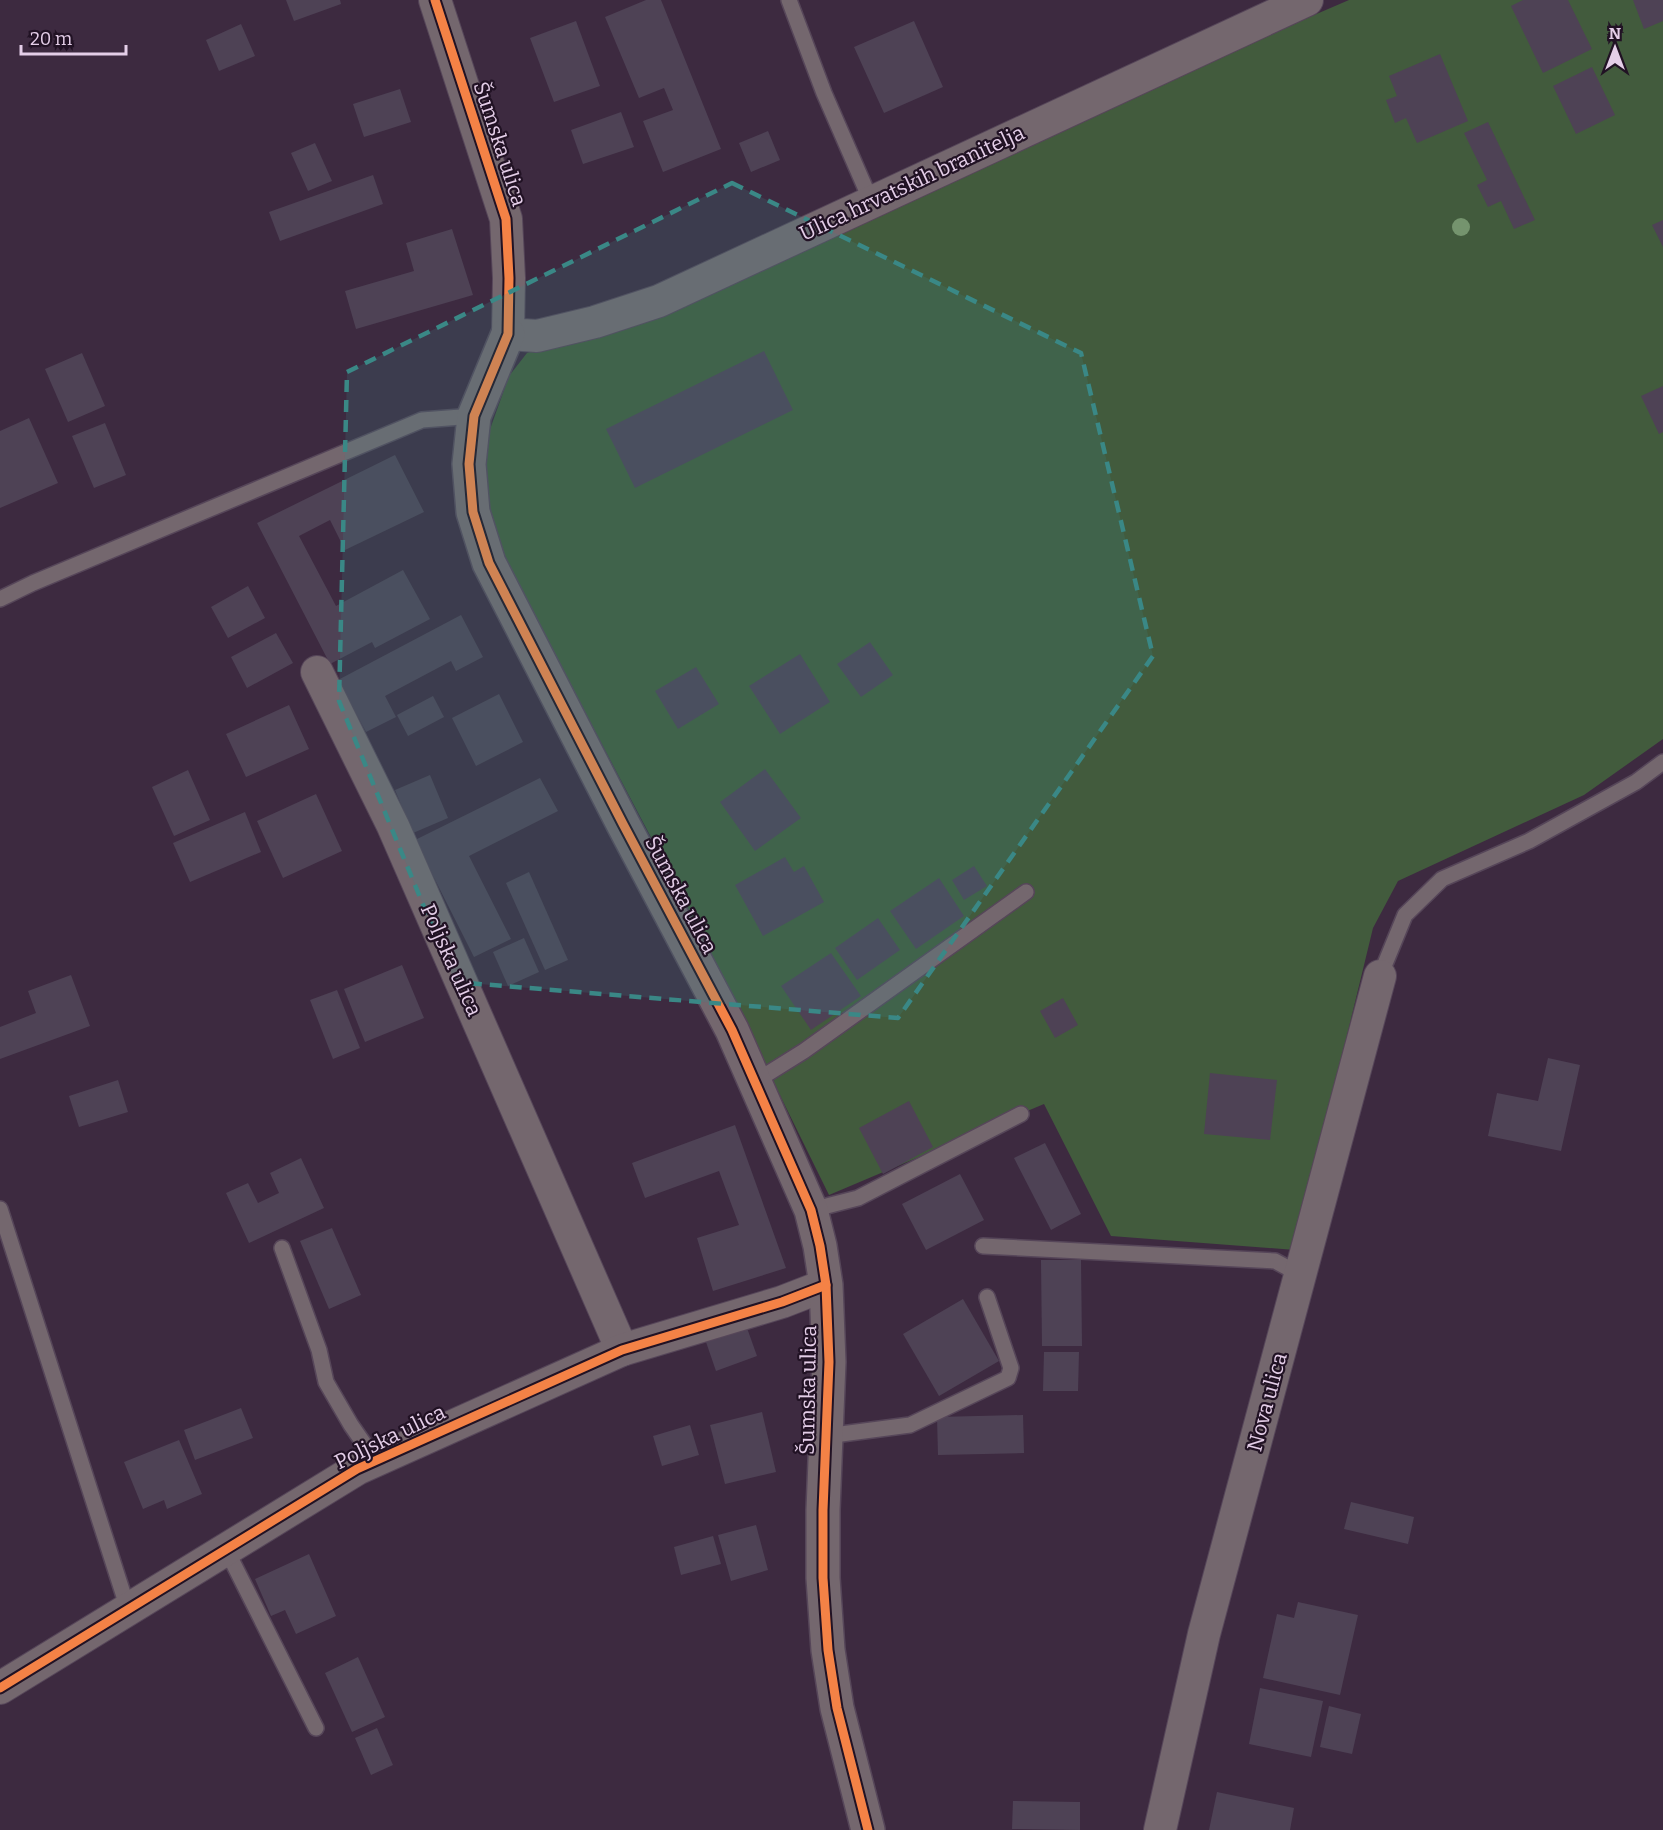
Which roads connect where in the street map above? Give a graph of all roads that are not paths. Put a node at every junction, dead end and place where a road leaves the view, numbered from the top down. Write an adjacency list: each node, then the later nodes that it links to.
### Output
1 (435, 0): 5 (street, Šumska ulica)
2 (789, 0): 4 (lane)
3 (1306, 0): 4 (street, Ulica hrvatskih branitelja)
4 (871, 201): 5 (street, Ulica hrvatskih branitelja)
5 (508, 334): 6 (street, Šumska ulica)
6 (474, 416): 7 (lane); 12 (street, Šumska ulica)
7 (0, 599)
8 (317, 672): 21 (street, Poljska ulica)
9 (1663, 762): 11 (lane)
10 (1026, 892): 12 (lane)
11 (1380, 976): 18 (street, Nova ulica)
12 (756, 1082): 15 (street, Šumska ulica)
13 (1020, 1114): 15 (lane)
14 (0, 1209): 25 (lane)
15 (811, 1210): 19 (street, Šumska ulica)
16 (983, 1246): 18 (lane)
17 (282, 1248): 23 (lane)
18 (1301, 1275): 29 (street, Nova ulica)
19 (826, 1285): 21 (street, Poljska ulica); 22 (street, Šumska ulica)
20 (987, 1296): 22 (lane)
21 (622, 1350): 23 (street, Poljska ulica)
22 (826, 1436): 28 (street, Šumska ulica)
23 (376, 1461): 24 (street, Poljska ulica)
24 (226, 1549): 25 (street, Poljska ulica); 27 (lane)
25 (128, 1609): 26 (street, Poljska ulica)
26 (0, 1688)
27 (316, 1728)
28 (868, 1830)
29 (1161, 1830)

